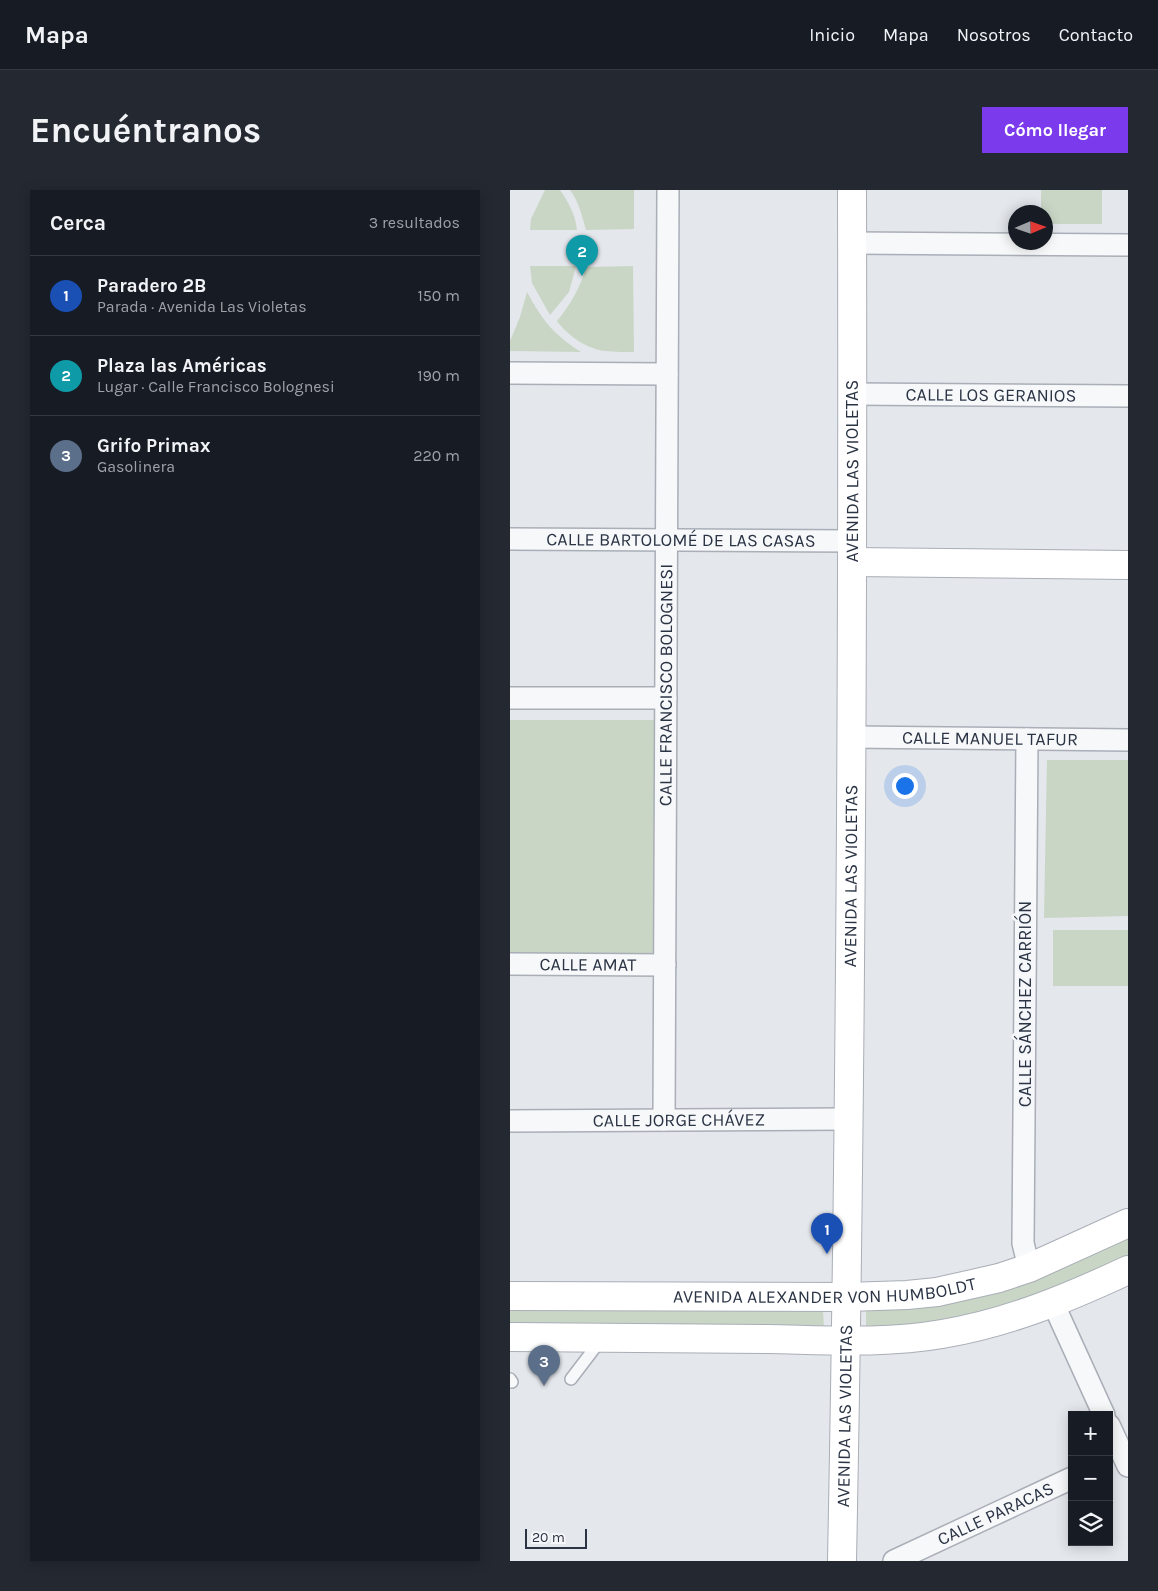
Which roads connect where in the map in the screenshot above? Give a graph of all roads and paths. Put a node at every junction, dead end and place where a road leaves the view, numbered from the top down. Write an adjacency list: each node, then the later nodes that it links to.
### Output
1 (668, 190): 6 (street, CALLE FRANCISCO BOLOGNESI)
2 (852, 190): 3 (street, AVENIDA LAS VIOLETAS)
3 (852, 243): 4 (street); 7 (street, AVENIDA LAS VIOLETAS)
4 (1128, 244)
5 (510, 373): 6 (street)
6 (667, 374): 10 (street, CALLE FRANCISCO BOLOGNESI)
7 (852, 394): 8 (street, CALLE LOS GERANIOS); 11 (street, AVENIDA LAS VIOLETAS)
8 (1128, 396)
9 (510, 539): 10 (street, CALLE BARTOLOMÉ DE LAS CASAS)
10 (666, 540): 11 (street, CALLE BARTOLOMÉ DE LAS CASAS); 14 (street, CALLE FRANCISCO BOLOGNESI)
11 (853, 551): 12 (street, CALLE BARTOLOMÉ DE LAS CASAS); 15 (street, AVENIDA LAS VIOLETAS)
12 (1128, 565)
13 (510, 698): 14 (street)
14 (666, 698): 19 (street, CALLE FRANCISCO BOLOGNESI)
15 (851, 737): 16 (street, CALLE MANUEL TAFUR); 20 (street, AVENIDA LAS VIOLETAS)
16 (1027, 739): 17 (street, CALLE MANUEL TAFUR); 24 (street, CALLE SÁNCHEZ CARRIÓN)
17 (1128, 740)
18 (510, 964): 19 (street, CALLE AMAT)
19 (665, 965): 21 (street, CALLE FRANCISCO BOLOGNESI)
20 (848, 1119): 21 (street, CALLE JORGE CHÁVEZ); 27 (street, AVENIDA LAS VIOLETAS)
21 (664, 1120): 22 (street, CALLE JORGE CHÁVEZ)
22 (510, 1121)
23 (1128, 1223): 24 (street, AVENIDA ALEXANDER VON HUMBOLDT)
24 (1029, 1268): 27 (street, AVENIDA ALEXANDER VON HUMBOLDT)
25 (1128, 1270): 28 (street)
26 (510, 1296): 27 (street, AVENIDA ALEXANDER VON HUMBOLDT)
27 (847, 1297): 31 (street, AVENIDA LAS VIOLETAS)
28 (1053, 1302): 31 (street); 33 (street)
29 (510, 1337): 30 (street)
30 (602, 1338): 31 (street); 32 (lane)
31 (846, 1340): 37 (street, AVENIDA LAS VIOLETAS)
32 (571, 1379)
33 (1102, 1411)
34 (1113, 1435): 35 (street)
35 (1122, 1459)
36 (1068, 1480): 38 (street, CALLE PARACAS)
37 (842, 1561)
38 (894, 1561)

